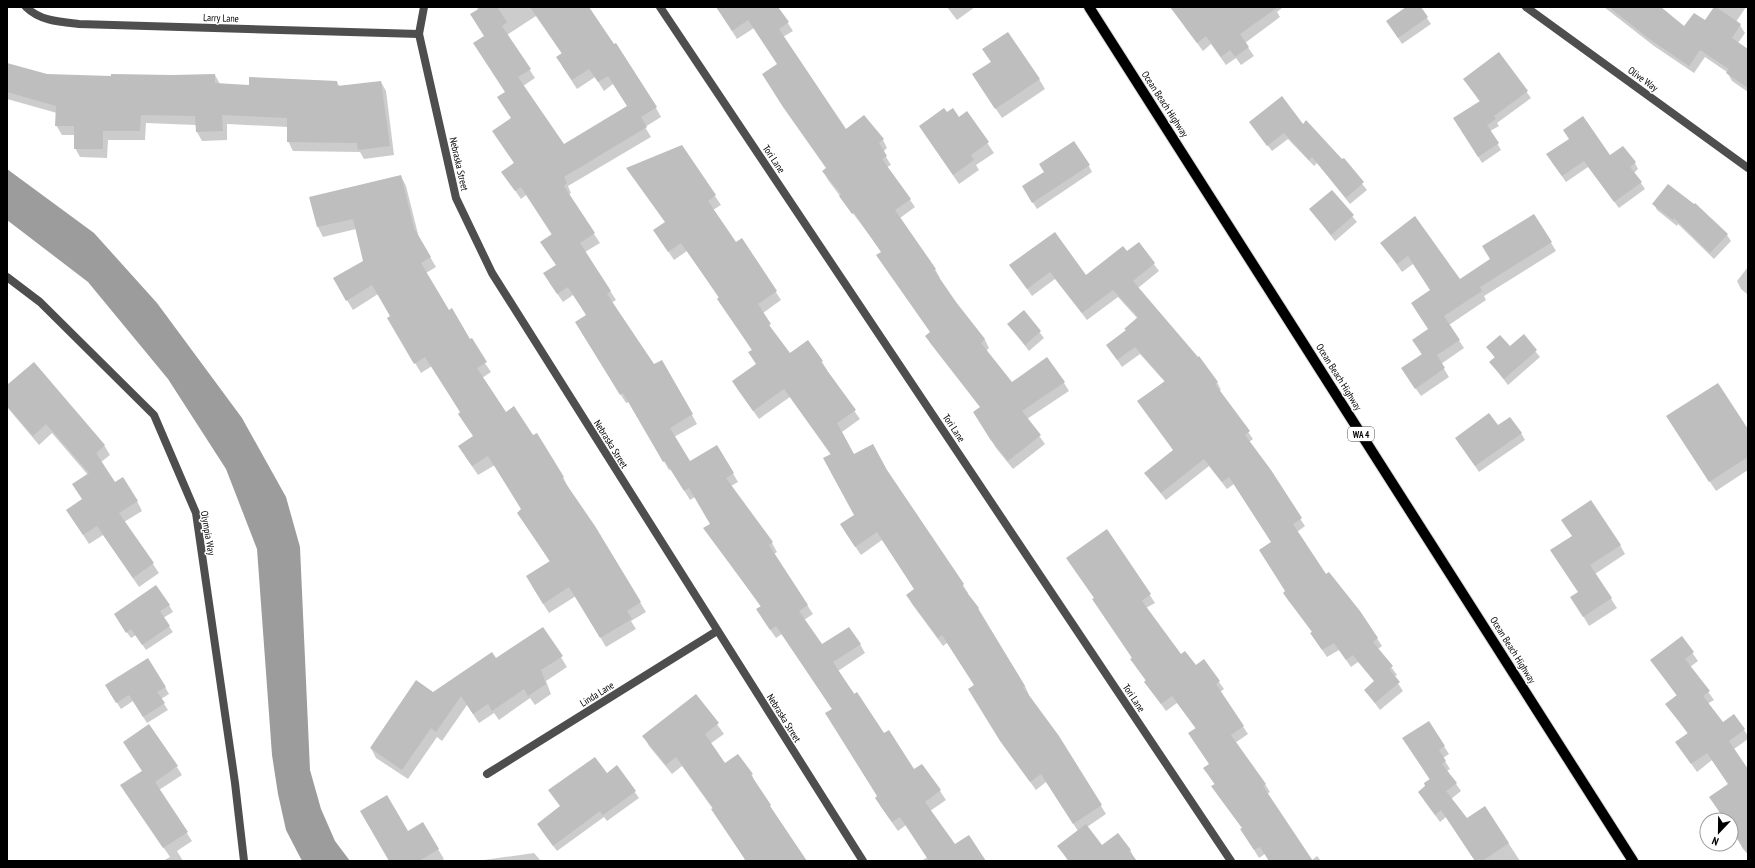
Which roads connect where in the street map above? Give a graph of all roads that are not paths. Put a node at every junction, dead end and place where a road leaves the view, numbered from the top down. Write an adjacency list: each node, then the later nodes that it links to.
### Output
1 (26, 7): 6 (street, Larry Lane)
2 (424, 7): 6 (street, Nebraska Street)
3 (660, 7): 13 (street, Tori Lane)
4 (1089, 7): 14 (main road, Ocean Beach Highway / WA 4)
5 (1526, 7): 7 (street, Olive Way)
6 (419, 34): 9 (street, Nebraska Street)
7 (1748, 168)
8 (7, 278): 11 (street, Olympia Way)
9 (718, 631): 10 (street, Linda Lane); 12 (street, Nebraska Street)
10 (487, 774)
11 (244, 861)
12 (863, 861)
13 (1231, 861)
14 (1633, 861)

